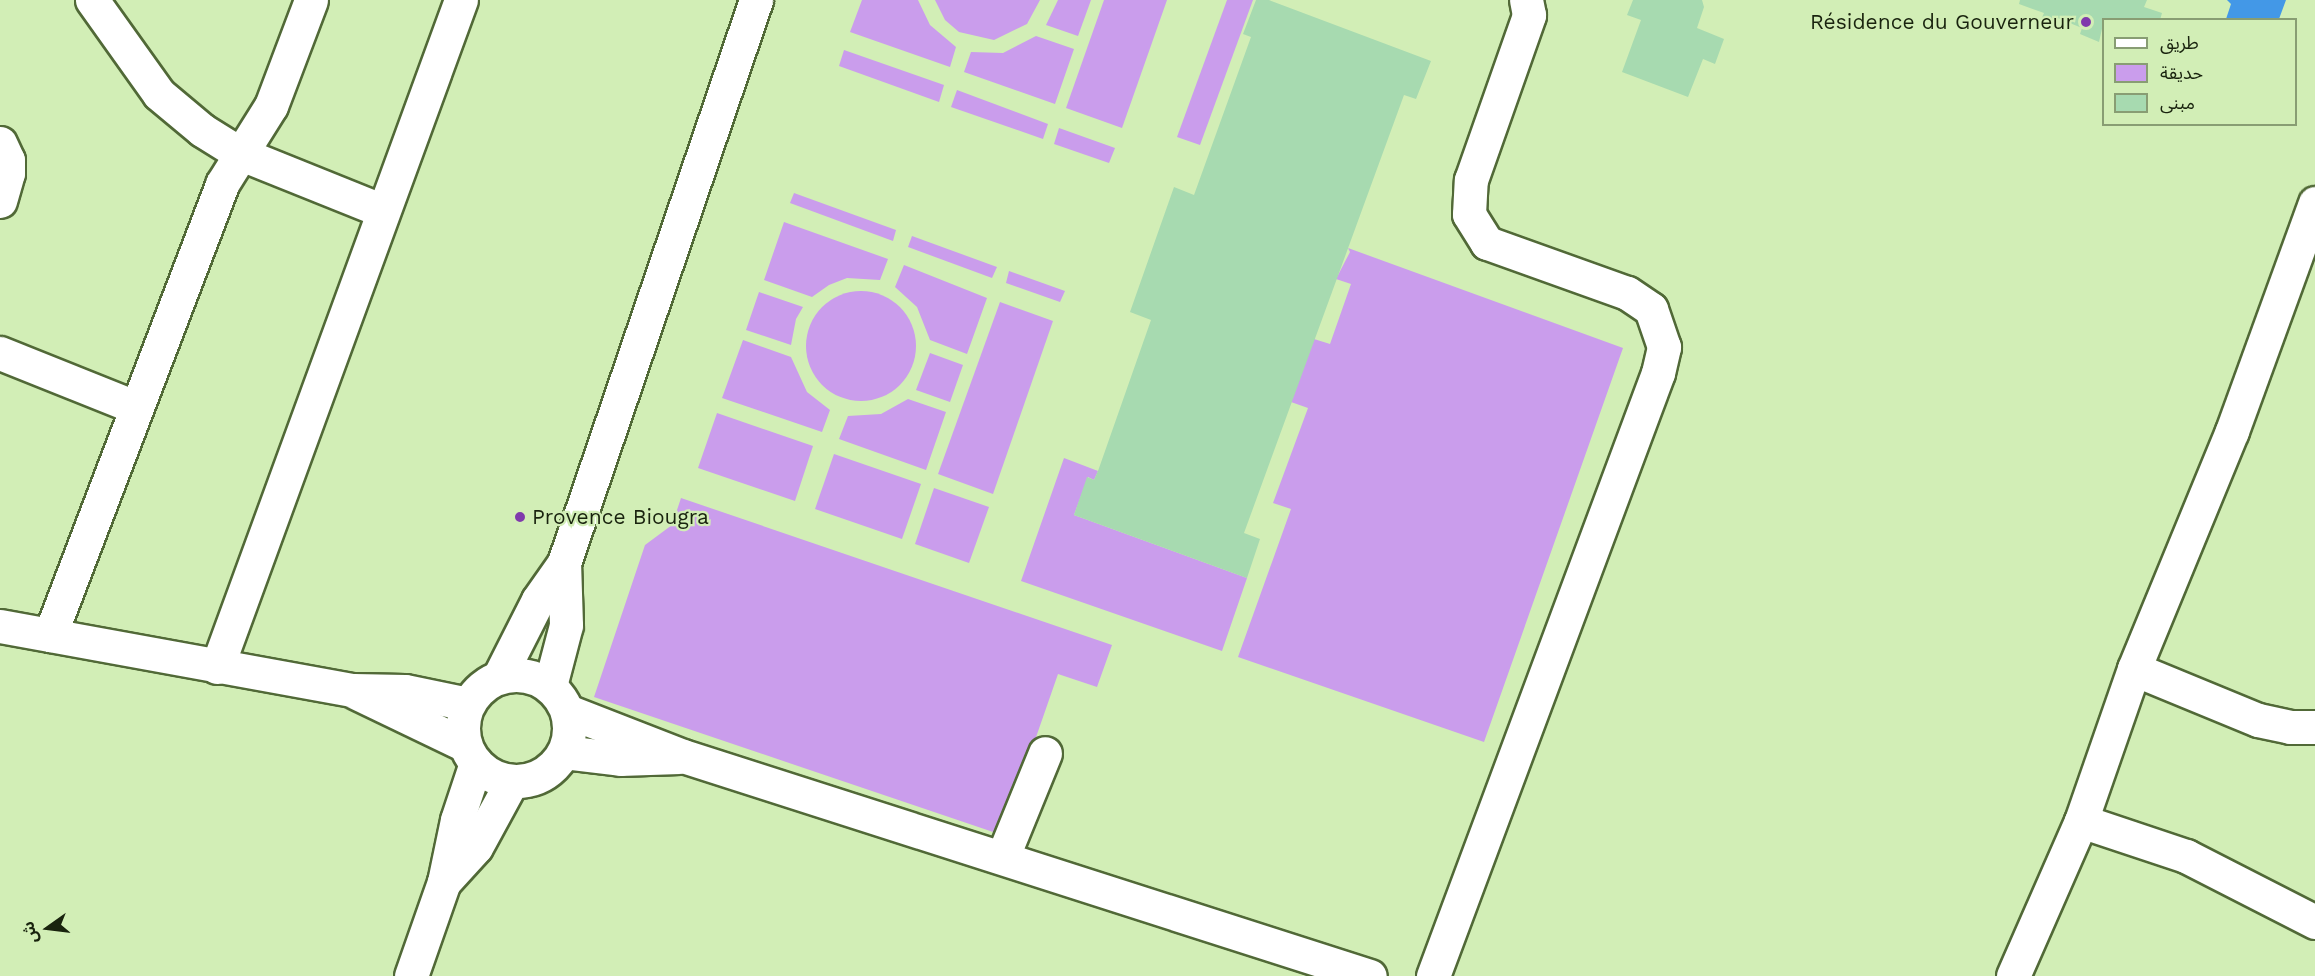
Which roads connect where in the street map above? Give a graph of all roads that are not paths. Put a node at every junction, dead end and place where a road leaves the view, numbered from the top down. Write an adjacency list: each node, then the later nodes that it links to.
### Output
1 (92, 0): 7 (street)
2 (311, 0): 7 (street)
3 (461, 0): 9 (street)
4 (756, 0): 13 (street)
5 (1526, 0): 34 (street)
6 (0, 143): 8 (street)
7 (239, 153): 9 (street); 12 (street)
8 (0, 201)
9 (384, 211): 16 (street)
10 (2312, 220): 17 (street)
11 (0, 353): 12 (street)
12 (135, 407): 15 (street)
13 (564, 563): 18 (street); 20 (street)
14 (0, 626): 15 (street)
15 (50, 635): 16 (street)
16 (217, 667): 19 (street)
17 (2134, 669): 22 (street); 28 (street)
18 (499, 677): 20 (street); 21 (street)
19 (353, 690): 21 (street); 25 (street)
20 (558, 699): 23 (street); 26 (street)
21 (468, 704): 25 (street)
22 (2315, 727)
23 (564, 752): 26 (street); 27 (street)
24 (1045, 753): 29 (street)
25 (471, 754): 27 (street); 30 (street)
26 (683, 756): 29 (street)
27 (512, 781): 30 (street)
28 (2081, 821): 31 (street); 35 (street)
29 (1003, 856): 33 (street)
30 (444, 882): 32 (street)
31 (2315, 922)
32 (411, 976)
33 (1370, 976)
34 (1433, 976)
35 (2014, 976)

